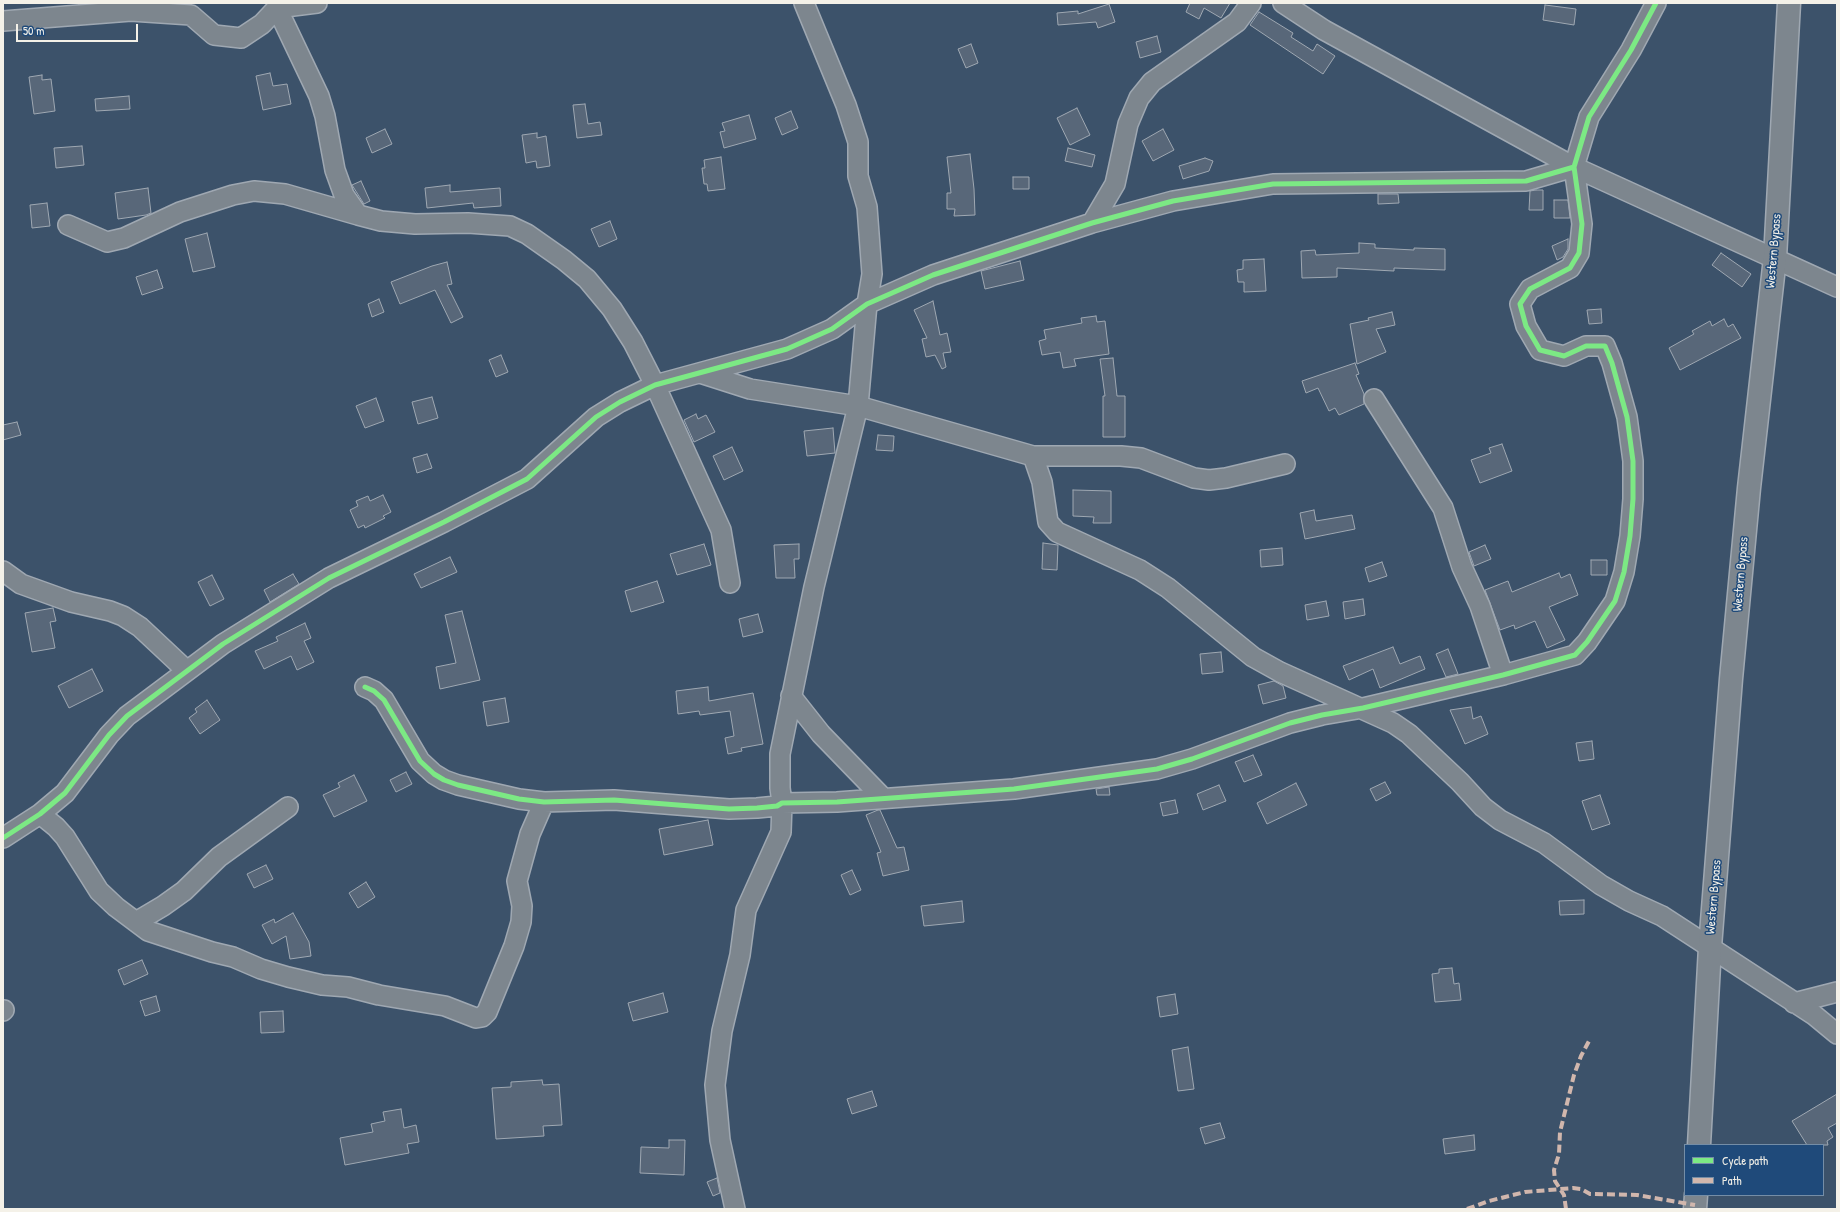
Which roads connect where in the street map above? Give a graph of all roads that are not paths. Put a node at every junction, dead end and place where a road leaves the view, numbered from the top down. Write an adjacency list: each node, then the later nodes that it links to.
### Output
1 (317, 3): 7 (street)
2 (804, 3): 15 (street)
3 (1251, 3): 11 (street)
4 (1283, 3): 9 (street)
5 (1656, 3): 9 (street)
6 (1789, 3): 13 (main road, Western Bypass)
7 (277, 8): 8 (street); 10 (street)
8 (3, 21)
9 (1574, 167): 11 (street); 13 (street); 25 (street)
10 (358, 215): 12 (street); 17 (street)
11 (1092, 224): 15 (street)
12 (68, 225)
13 (1775, 258): 14 (street); 36 (main road, Western Bypass)
14 (1837, 287)
15 (867, 304): 16 (street); 19 (street)
16 (700, 373): 17 (street); 19 (street)
17 (655, 385): 23 (street); 24 (street)
18 (1374, 399): 25 (street)
19 (858, 406): 20 (street); 27 (street)
20 (1033, 456): 21 (street); 28 (street)
21 (1285, 464)
22 (3, 571): 24 (street)
23 (730, 583)
24 (187, 671): 33 (street)
25 (1503, 675): 28 (street)
26 (365, 687): 30 (street)
27 (791, 696): 29 (street); 31 (street)
28 (1363, 708): 29 (street); 36 (street)
29 (883, 798): 31 (street)
30 (544, 802): 31 (street); 35 (street)
31 (782, 803): 42 (street)
32 (288, 807): 35 (street)
33 (40, 814): 34 (street); 35 (street)
34 (3, 838)
35 (136, 922)
36 (1710, 947): 38 (street); 40 (main road, Western Bypass)
37 (1837, 992): 38 (street)
38 (1794, 1003): 39 (street)
39 (1837, 1034)
40 (1699, 1144)
41 (1696, 1196): 43 (main road)
42 (735, 1209)
43 (1695, 1209)

